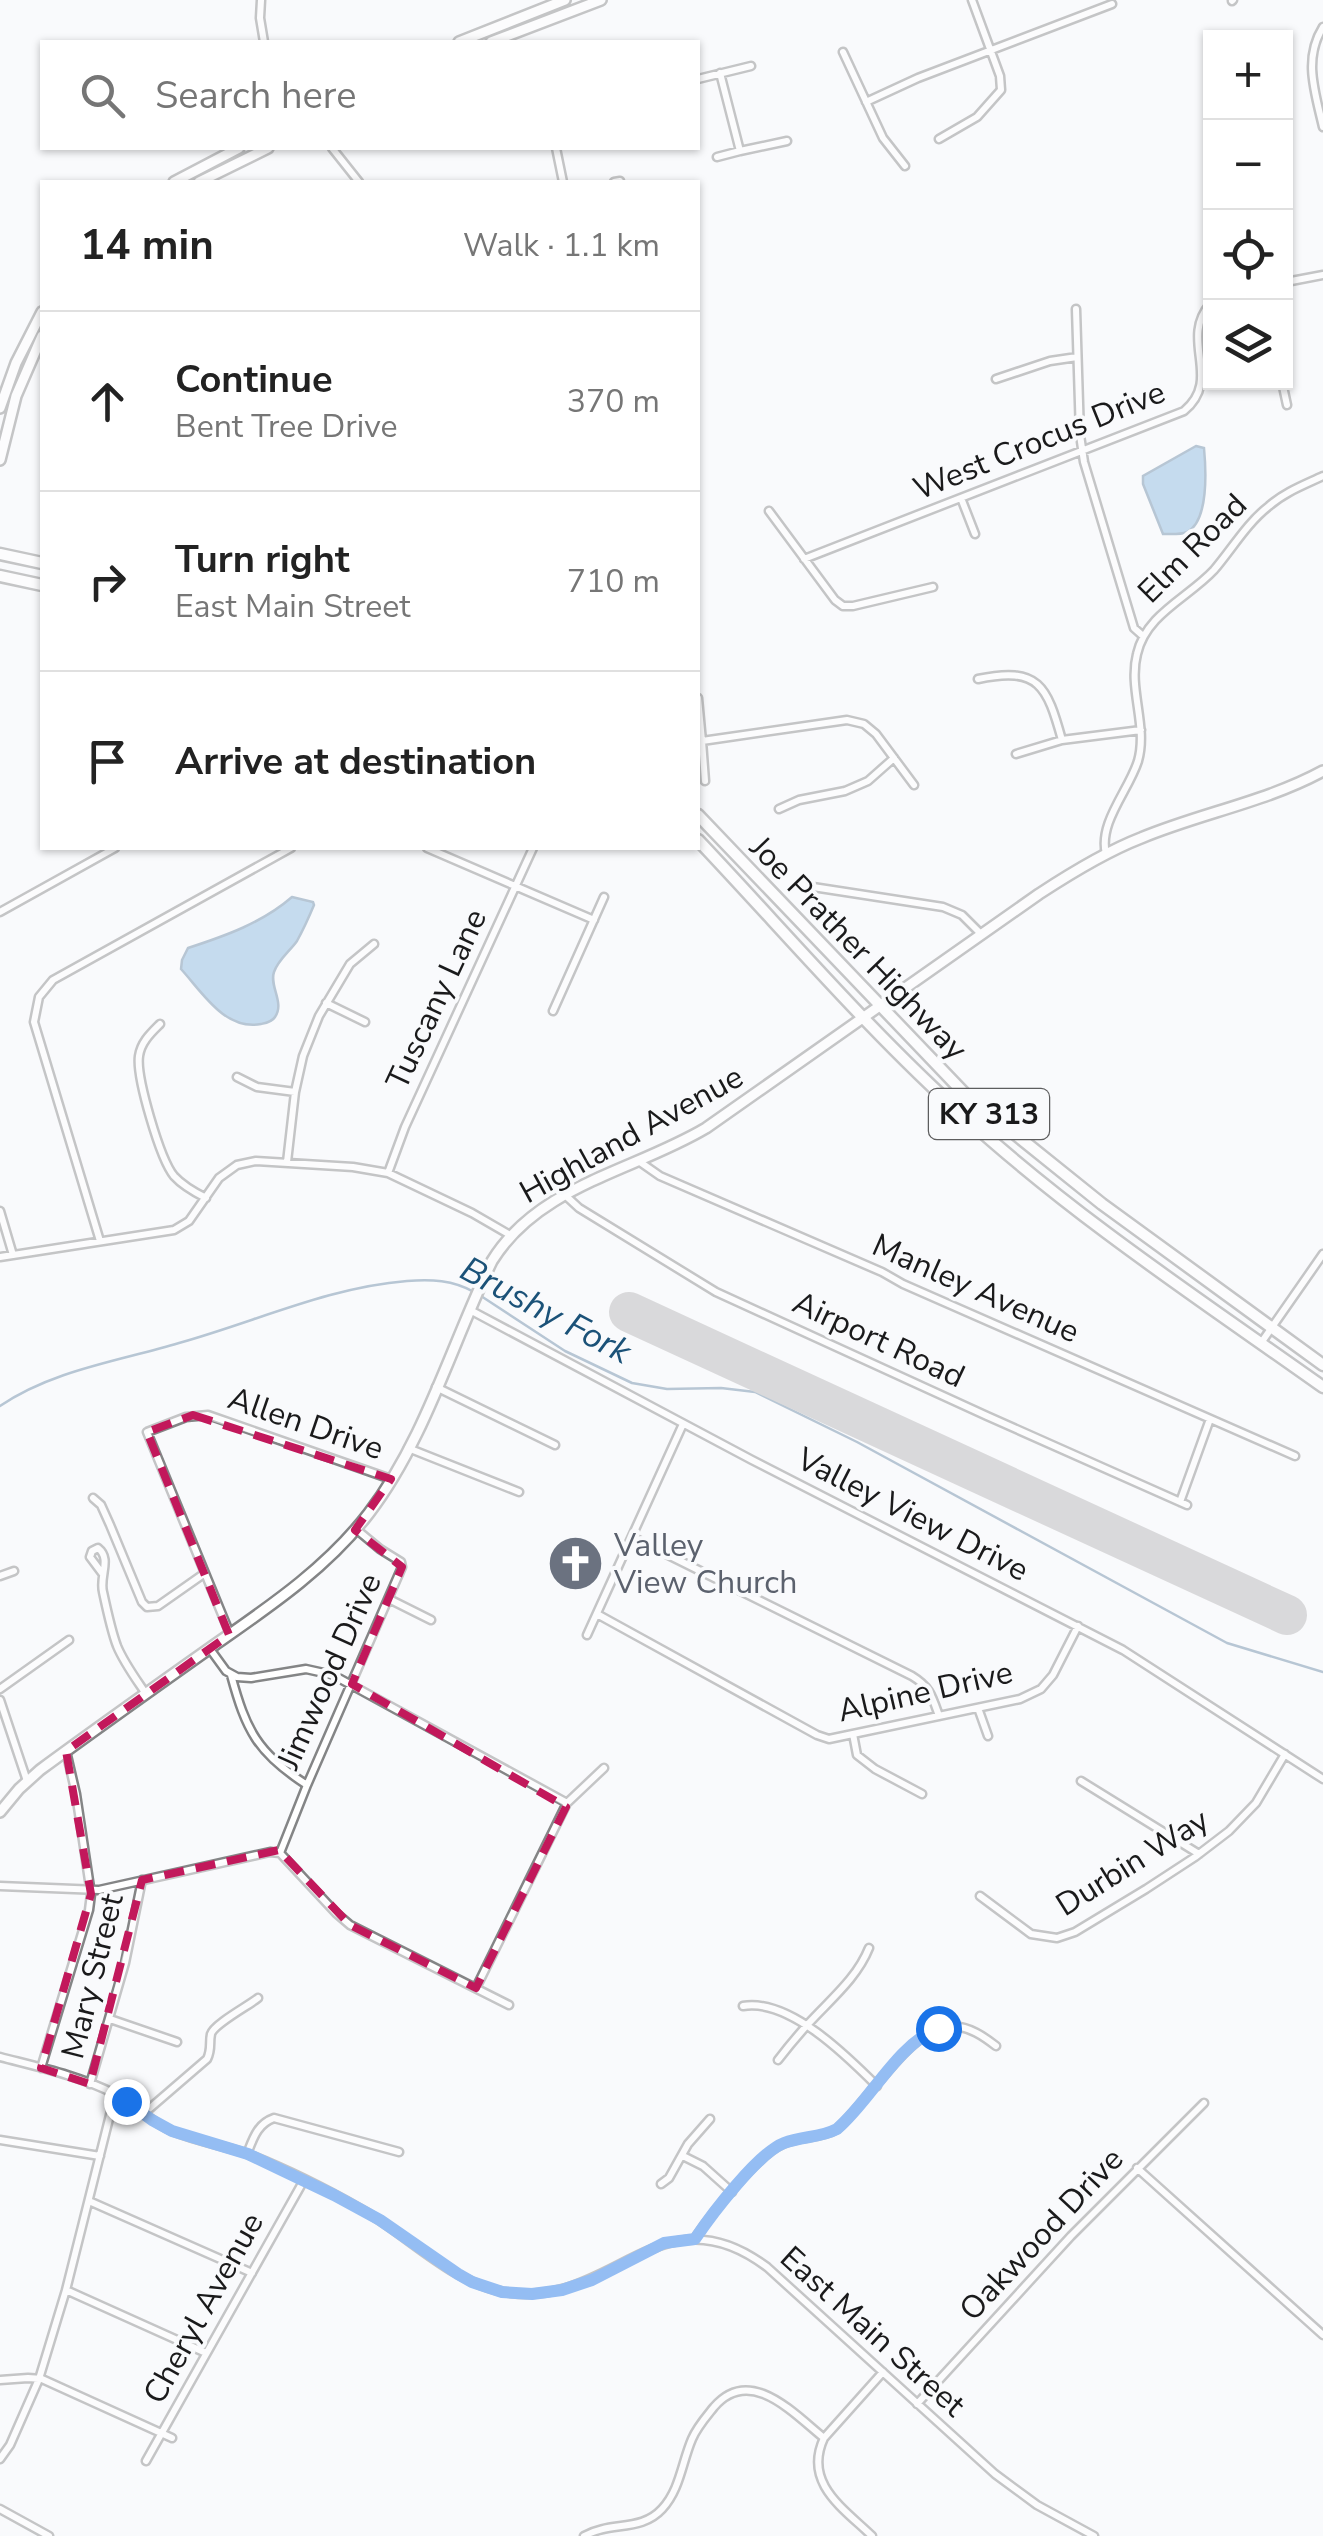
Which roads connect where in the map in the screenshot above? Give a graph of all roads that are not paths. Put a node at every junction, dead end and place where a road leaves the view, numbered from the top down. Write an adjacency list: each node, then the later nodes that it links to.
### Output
1 (261, 0): 7 (street)
2 (565, 0): 8 (main road)
3 (602, 0): 9 (main road)
4 (972, 0): 10 (street)
5 (1112, 4): 10 (street)
6 (1323, 26): 16 (street)
7 (264, 40)
8 (464, 40)
9 (496, 40)
10 (990, 50): 15 (street); 17 (street)
11 (843, 52): 15 (street)
12 (751, 66): 13 (street)
13 (720, 74): 14 (street); 23 (street)
14 (700, 79)
15 (866, 102): 25 (street)
16 (1323, 127)
17 (939, 139)
18 (787, 141): 23 (street)
19 (235, 150): 26 (main road)
20 (264, 150): 27 (main road)
21 (334, 150): 28 (street)
22 (556, 150): 29 (street)
23 (740, 151): 24 (street)
24 (717, 157)
25 (905, 166)
26 (178, 180)
27 (203, 180)
28 (357, 180)
29 (563, 180)
30 (1323, 275): 31 (street)
31 (1293, 281)
32 (1076, 308): 36 (street)
33 (40, 316): 40 (main road)
34 (1203, 316): 41 (street, West Crocus Drive)
35 (40, 341): 42 (main road)
36 (1077, 356): 37 (street); 41 (street)
37 (996, 379)
38 (1284, 390): 39 (street)
39 (1287, 405)
40 (0, 408)
41 (1082, 451): 44 (street, West Crocus Drive); 53 (street)
42 (0, 460)
43 (1323, 476): 53 (street, Elm Road)
44 (961, 498): 46 (street); 48 (street, West Crocus Drive)
45 (769, 511): 48 (street)
46 (975, 534)
47 (0, 554): 49 (highway)
48 (804, 559): 52 (street)
49 (40, 563)
50 (0, 576): 51 (highway)
51 (40, 585)
52 (933, 586)
53 (1144, 636): 55 (street, Elm Road)
54 (978, 679): 56 (street)
55 (1140, 730): 56 (street); 70 (street, Elm Road)
56 (1062, 740): 58 (street)
57 (700, 741): 59 (street); 61 (street)
58 (1016, 754)
59 (894, 758): 62 (street); 63 (street)
60 (1323, 771): 70 (main road, Highland Avenue)
61 (705, 781)
62 (914, 785)
63 (779, 808)
64 (700, 817): 79 (highway, Joe Prather Highway / KY 313)
65 (700, 842): 81 (highway, Joe Prather Highway / KY 313)
66 (111, 850): 74 (street)
67 (287, 850): 93 (street)
68 (432, 850): 72 (street)
69 (532, 850): 72 (street, Tuscany Lane)
70 (1106, 854): 76 (main road, Highland Avenue)
71 (800, 885): 76 (street)
72 (515, 886): 75 (street); 88 (street, Tuscany Lane)
73 (604, 897): 75 (street)
74 (0, 912)
75 (594, 920): 80 (street)
76 (981, 934): 79 (main road, Highland Avenue)
77 (374, 944): 78 (street)
78 (326, 1003): 82 (street); 85 (street)
79 (879, 1007): 81 (main road, Highland Avenue); 98 (highway, Joe Prather Highway / KY 313)
80 (554, 1011)
81 (864, 1018): 87 (main road, Highland Avenue); 99 (highway, Joe Prather Highway / KY 313)
82 (365, 1022)
83 (160, 1024): 90 (street)
84 (237, 1077): 85 (street)
85 (295, 1092): 86 (street)
86 (287, 1162): 88 (street); 90 (street)
87 (640, 1162): 89 (main road, Highland Avenue); 103 (street, Manley Avenue)
88 (388, 1173): 92 (street)
89 (564, 1194): 92 (main road, Highland Avenue); 103 (street, Airport Road)
90 (206, 1198): 93 (street)
91 (0, 1211): 95 (street)
92 (510, 1235): 97 (main road, Highland Avenue)
93 (100, 1241): 95 (street)
94 (1323, 1254): 98 (street)
95 (13, 1255): 96 (street)
96 (0, 1257)
97 (471, 1306): 101 (main road, Highland Avenue); 104 (street, Valley View Drive)
98 (1271, 1329): 99 (street); 100 (highway, Joe Prather Highway / KY 313)
99 (1261, 1343): 102 (highway, Joe Prather Highway / KY 313)
100 (1323, 1365)
101 (436, 1387): 105 (street); 106 (main road, Highland Avenue)
102 (1323, 1387)
103 (1210, 1419): 107 (street, Manley Avenue)
104 (684, 1424): 112 (street); 120 (street, Valley View Drive)
105 (555, 1445)
106 (408, 1448): 108 (main road, Highland Avenue); 109 (street)
107 (1294, 1456)
108 (391, 1479): 111 (main road, Highland Avenue); 114 (street, Allen Drive)
109 (519, 1492)
110 (93, 1498): 114 (street)
111 (356, 1529): 117 (street, Jimwood Drive); 121 (main road, Highland Avenue)
112 (632, 1537): 118 (street); 131 (street)
113 (14, 1572): 116 (street)
114 (205, 1573): 121 (street)
115 (102, 1574): 128 (street)
116 (0, 1576)
117 (389, 1599): 119 (street); 126 (street, Jimwood Drive)
118 (597, 1614): 122 (street); 132 (street, Alpine Drive)
119 (431, 1620)
120 (1078, 1626): 130 (street, Alpine Drive); 135 (street, Valley View Drive)
121 (230, 1634): 124 (main road, Highland Avenue)
122 (587, 1635)
123 (69, 1640): 127 (street)
124 (210, 1648): 125 (street); 128 (main road, Highland Avenue)
125 (231, 1675): 126 (street); 140 (street)
126 (352, 1684): 140 (street, Jimwood Drive); 144 (street)
127 (0, 1689)
128 (146, 1694): 134 (main road, Highland Avenue)
129 (0, 1700): 139 (street)
130 (978, 1708): 131 (street, Alpine Drive); 133 (street)
131 (940, 1716): 132 (street, Alpine Drive)
132 (853, 1734): 141 (street)
133 (988, 1736)
134 (66, 1751): 139 (main road, Highland Avenue); 150 (street)
135 (1286, 1754): 137 (street, Valley View Drive); 147 (street, Durbin Way)
136 (604, 1768): 144 (street)
137 (1323, 1779)
138 (1082, 1781): 147 (street)
139 (27, 1782): 143 (main road, Highland Avenue)
140 (306, 1785): 146 (street, Jimwood Drive)
141 (922, 1794)
142 (0, 1795): 143 (street)
143 (12, 1796): 145 (main road, Highland Avenue)
144 (567, 1803): 153 (street)
145 (0, 1812)
146 (280, 1853): 148 (street); 153 (street)
147 (1199, 1854): 151 (street, Durbin Way)
148 (142, 1880): 150 (street); 157 (street, Mary Street)
149 (0, 1886): 150 (street)
150 (91, 1890): 163 (street)
151 (980, 1896)
152 (869, 1948): 158 (street)
153 (476, 1988): 155 (street)
154 (258, 1998): 168 (street)
155 (509, 2005)
156 (744, 2006): 158 (street)
157 (110, 2019): 159 (street); 164 (street, Mary Street)
158 (808, 2024): 162 (street); 165 (street)
159 (178, 2042)
160 (996, 2046): 165 (street)
161 (0, 2057): 163 (street, East Main Street)
162 (778, 2060)
163 (41, 2068): 164 (street, East Main Street)
164 (90, 2084): 166 (street, East Main Street)
165 (877, 2086): 178 (street)
166 (115, 2094): 168 (street, East Main Street); 173 (street)
167 (1204, 2103): 175 (street, Oakwood Drive)
168 (142, 2112): 172 (street, East Main Street)
169 (710, 2118): 174 (street)
170 (0, 2140): 173 (street)
171 (398, 2152): 172 (street)
172 (248, 2154): 176 (street, East Main Street)
173 (100, 2156): 179 (street)
174 (682, 2156): 177 (street); 178 (street)
175 (1137, 2168): 183 (street); 188 (street, Oakwood Drive)
176 (304, 2180): 180 (street, East Main Street); 181 (street, Cheryl Avenue)
177 (662, 2184)
178 (732, 2192): 180 (street)
179 (90, 2202): 181 (street); 182 (street)
180 (695, 2239): 185 (street, East Main Street)
181 (252, 2272): 184 (street, Cheryl Avenue)
182 (66, 2290): 184 (street); 186 (street)
183 (1323, 2335)
184 (206, 2353): 189 (street, Cheryl Avenue)
185 (883, 2372): 188 (street, East Main Street); 191 (street)
186 (40, 2379): 187 (street); 189 (street); 192 (street)
187 (0, 2380)
188 (917, 2404): 198 (street, East Main Street)
189 (162, 2433): 190 (street); 193 (street, Cheryl Avenue)
190 (172, 2438)
191 (824, 2438): 195 (street); 197 (street)
192 (0, 2459)
193 (146, 2461)
194 (0, 2509): 196 (street)
195 (870, 2535)
196 (49, 2536)
197 (584, 2536)
198 (1094, 2536)

